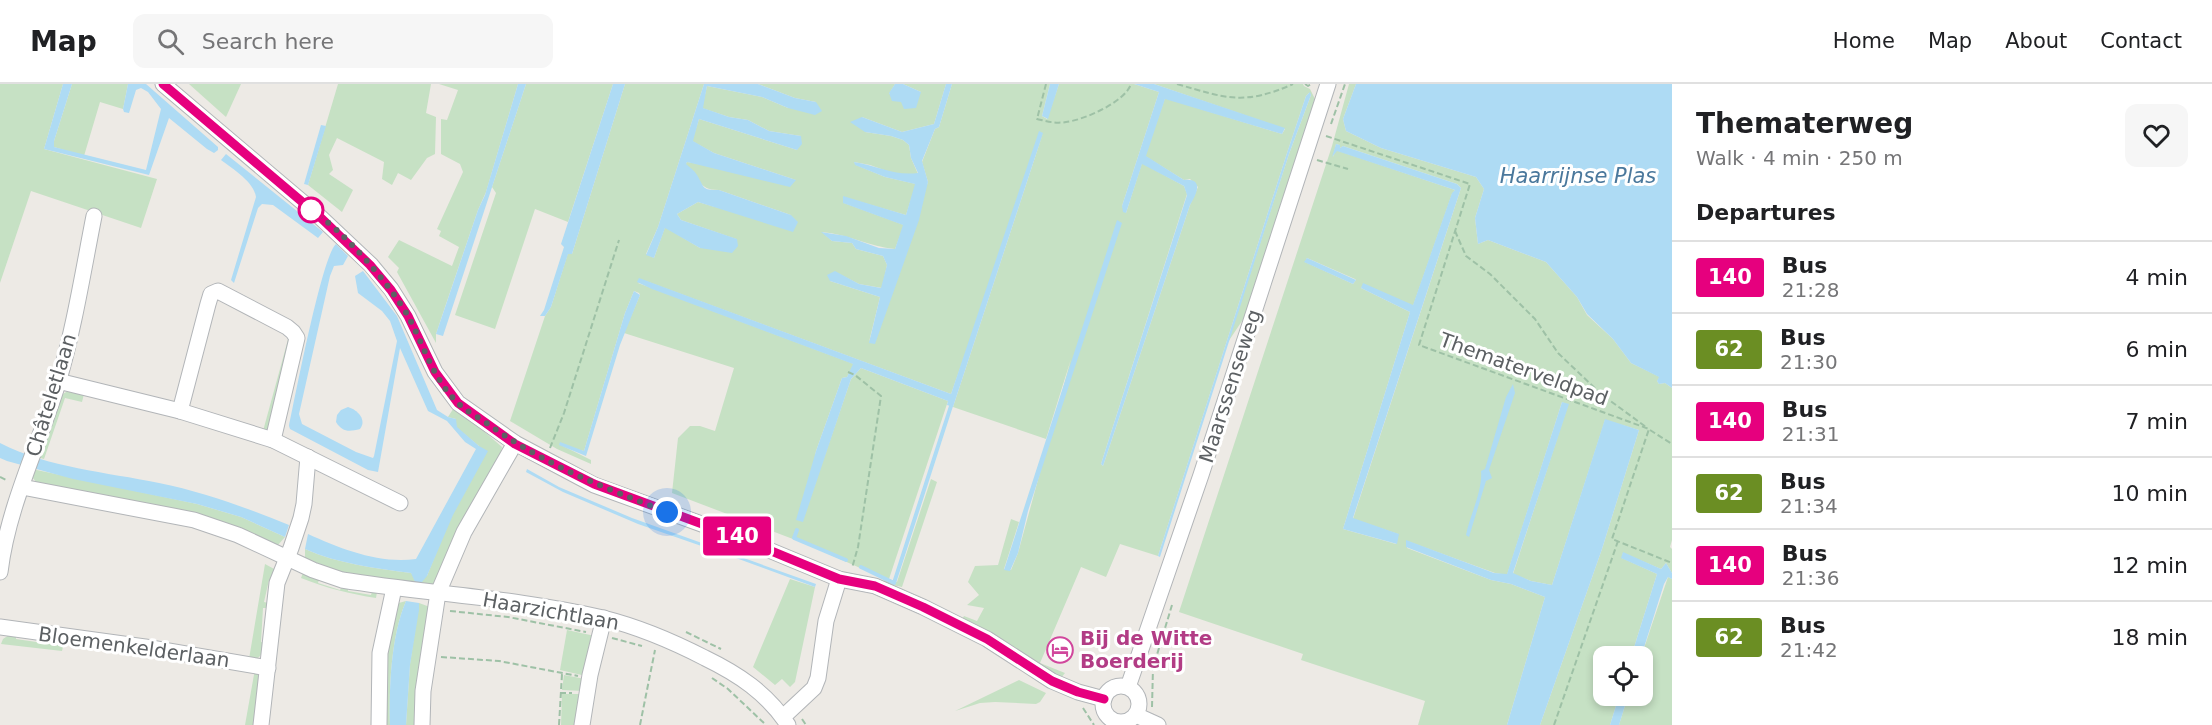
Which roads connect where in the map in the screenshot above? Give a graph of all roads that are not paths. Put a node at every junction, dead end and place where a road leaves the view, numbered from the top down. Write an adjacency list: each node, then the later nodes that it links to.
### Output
1 (163, 84): 7 (street)
2 (1328, 84): 19 (street, Maarssenseweg)
3 (94, 216): 4 (street, Châteletlaan)
4 (58, 381): 5 (street); 9 (street, Châteletlaan)
5 (180, 411): 6 (street); 6 (street)
6 (273, 441): 8 (street)
7 (515, 444): 13 (street); 15 (street)
8 (308, 457): 10 (street); 11 (street)
9 (22, 487): 11 (street, Haarzichtlaan); 12 (street, Châteletlaan)
10 (399, 503)
11 (289, 553): 14 (street, Haarzichtlaan); 18 (street)
12 (0, 572)
13 (843, 579): 20 (street); 22 (street)
14 (394, 588): 15 (street, Haarzichtlaan); 25 (street)
15 (438, 593): 16 (street, Haarzichtlaan); 26 (street)
16 (604, 618): 22 (street, Haarzichtlaan); 27 (street)
17 (0, 627): 18 (street, Bloemenkelderlaan)
18 (268, 668): 24 (street)
19 (1128, 687): 20 (street); 21 (street)
20 (1104, 699): 23 (street)
21 (1136, 715): 23 (street); 28 (street)
22 (786, 721)
23 (1117, 723)
24 (261, 725)
25 (379, 725)
26 (422, 725)
27 (582, 725)
28 (1158, 725)

